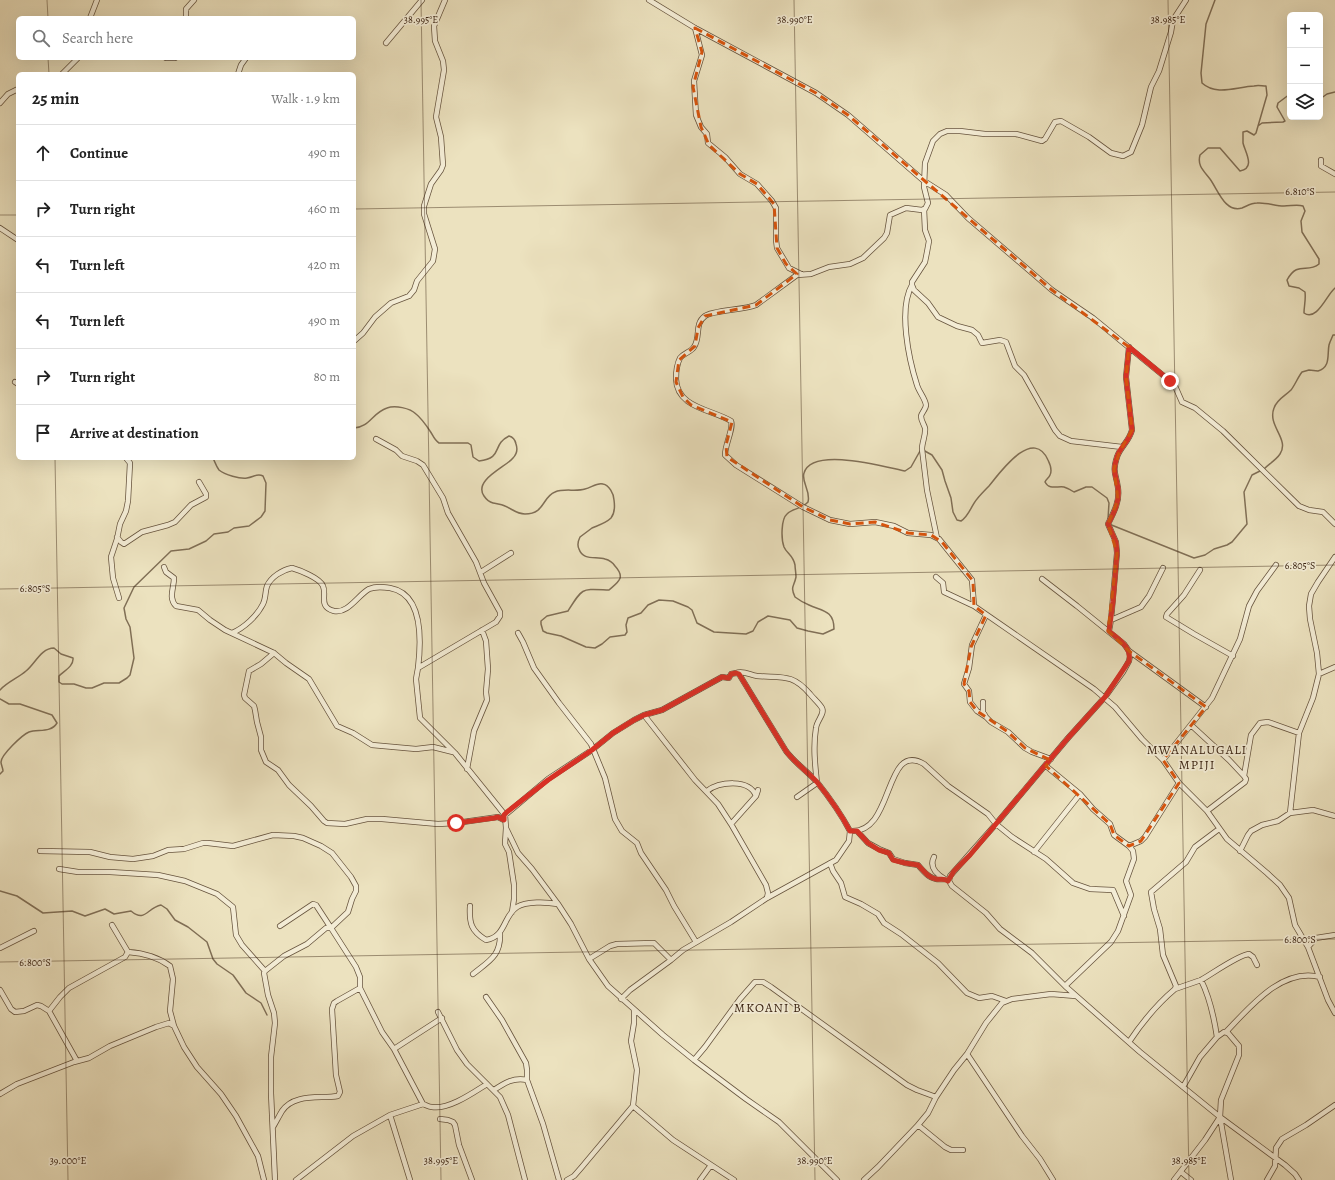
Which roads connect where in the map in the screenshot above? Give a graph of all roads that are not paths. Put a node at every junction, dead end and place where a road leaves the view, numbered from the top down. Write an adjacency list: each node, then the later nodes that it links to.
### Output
1 (97, 0): 7 (street)
2 (194, 0): 8 (street)
3 (422, 0): 10 (street)
4 (445, 0): 25 (street)
5 (649, 0): 9 (street)
6 (1186, 0): 19 (street)
7 (91, 16)
8 (186, 16)
9 (695, 28): 19 (street); 23 (street)
10 (386, 43)
11 (76, 60): 13 (street)
12 (245, 60): 14 (street)
13 (64, 72)
14 (239, 72)
15 (16, 90): 16 (street)
16 (0, 103)
17 (1321, 160): 18 (street)
18 (1335, 174)
19 (925, 181): 20 (street); 26 (street)
20 (924, 209): 23 (street); 24 (street)
21 (0, 228): 22 (street)
22 (16, 239)
23 (801, 274): 33 (street)
24 (912, 285): 28 (street); 33 (street)
25 (356, 339)
26 (1129, 347): 28 (street); 31 (street)
27 (376, 439): 40 (street)
28 (1122, 447): 46 (street)
29 (128, 460): 32 (street)
30 (198, 482): 32 (street)
31 (1335, 524)
32 (117, 537): 43 (street)
33 (937, 538): 44 (street)
34 (511, 553): 40 (street)
35 (1335, 557): 57 (street)
36 (1276, 565): 53 (street)
37 (164, 567): 49 (street)
38 (1163, 568): 46 (street)
39 (1200, 570): 53 (street)
40 (480, 572): 47 (street)
41 (936, 577): 44 (street)
42 (1042, 579): 48 (street)
43 (119, 598)
44 (974, 606): 45 (street)
45 (986, 615): 58 (street); 62 (street)
46 (1111, 620): 48 (street)
47 (482, 630): 55 (street); 70 (street)
48 (1109, 631): 51 (street)
49 (232, 633): 52 (street); 55 (street)
50 (518, 633): 65 (street)
51 (1129, 651): 58 (street); 60 (street)
52 (274, 653): 66 (street); 82 (street)
53 (1233, 656): 60 (street)
54 (1335, 667): 57 (street)
55 (418, 668): 66 (street)
56 (736, 673): 61 (street); 72 (street); 72 (street)
57 (1319, 674): 64 (street)
58 (1105, 697): 67 (street); 68 (street)
59 (983, 702): 62 (street)
60 (1206, 707): 63 (street)
61 (644, 715): 65 (street); 75 (street)
62 (986, 717): 67 (street)
63 (1191, 725): 68 (street); 71 (street)
64 (1299, 733): 71 (street); 80 (street)
65 (592, 750): 82 (street); 108 (street)
66 (455, 753): 70 (street)
67 (1051, 759): 69 (street)
68 (1163, 760): 73 (street)
69 (1046, 766): 76 (street); 84 (street)
70 (467, 768): 82 (street)
71 (1244, 776): 79 (street)
72 (817, 783): 78 (street); 87 (street)
73 (1179, 783): 79 (street); 89 (street)
74 (758, 790): 77 (street)
75 (707, 791): 77 (street); 83 (street)
76 (1080, 794): 89 (street); 92 (street)
77 (756, 796): 83 (street)
78 (797, 797)
79 (1207, 811): 86 (street)
80 (1290, 813): 81 (street); 91 (street)
81 (1335, 816)
82 (504, 818): 85 (street)
83 (731, 824): 97 (street)
84 (996, 824): 88 (street); 92 (street); 96 (street)
85 (506, 828): 98 (street); 100 (street)
86 (1219, 829): 91 (street); 121 (street)
87 (850, 831): 88 (street); 94 (street)
88 (857, 831): 96 (street)
89 (1129, 846): 101 (street)
90 (40, 851): 104 (street)
91 (1240, 851): 109 (street)
92 (1034, 852): 101 (street)
93 (934, 857): 96 (street)
94 (830, 863): 97 (street); 126 (street)
95 (59, 869): 115 (street)
96 (946, 880): 119 (street)
97 (767, 898): 108 (street)
98 (558, 904): 100 (street); 112 (street)
99 (470, 906): 106 (street)
100 (512, 912): 106 (street)
101 (1124, 916): 119 (street)
102 (112, 925): 111 (street)
103 (280, 926): 104 (street)
104 (331, 928): 115 (street); 120 (street)
105 (34, 931): 110 (street)
106 (500, 933): 116 (street)
107 (1335, 935): 109 (street)
108 (696, 942): 113 (street)
109 (1308, 947): 117 (street)
110 (0, 948)
111 (128, 952): 128 (street); 132 (street)
112 (590, 959): 113 (street); 125 (street)
113 (671, 960): 125 (street)
114 (1257, 965): 118 (street)
115 (265, 970): 153 (street)
116 (473, 974)
117 (1320, 977): 130 (street); 133 (street)
118 (1201, 980): 121 (street); 134 (street)
119 (1065, 986): 123 (street)
120 (360, 988): 136 (street); 153 (street)
121 (1175, 989): 135 (street)
122 (0, 990): 128 (street)
123 (1076, 996): 126 (street); 135 (street)
124 (486, 997): 140 (street)
125 (621, 999): 127 (street)
126 (1006, 1001): 137 (street)
127 (634, 1010): 138 (street); 148 (street)
128 (49, 1011): 139 (street)
129 (438, 1012): 131 (street)
130 (1335, 1013)
131 (442, 1018): 136 (street); 141 (street)
132 (174, 1026): 139 (street); 158 (street)
133 (1226, 1032): 134 (street); 150 (street)
134 (1217, 1037): 142 (street)
135 (1129, 1042): 142 (street)
136 (394, 1049): 146 (street)
137 (967, 1054): 145 (street); 170 (street)
138 (694, 1060): 145 (street); 168 (street)
139 (77, 1061): 144 (street)
140 (527, 1080): 143 (street); 164 (street)
141 (487, 1084): 143 (street); 146 (street)
142 (1183, 1087): 150 (street)
143 (494, 1090): 163 (street)
144 (0, 1094)
145 (936, 1097): 152 (street)
146 (423, 1104): 149 (street)
147 (1335, 1105): 155 (street)
148 (633, 1106): 156 (street); 165 (street)
149 (390, 1115): 160 (street); 161 (street)
150 (1220, 1116): 155 (street); 157 (street); 173 (street)
151 (440, 1119): 162 (street)
152 (918, 1125): 154 (street); 169 (street)
153 (273, 1128): 159 (street)
154 (963, 1150)
155 (1275, 1157): 174 (street); 175 (street)
156 (711, 1165): 166 (street); 167 (street)
157 (1181, 1172): 171 (street); 172 (street)
158 (264, 1180)
159 (275, 1180)
160 (296, 1180)
161 (410, 1180)
162 (472, 1180)
163 (525, 1180)
164 (559, 1180)
165 (567, 1180)
166 (700, 1180)
167 (734, 1180)
168 (837, 1180)
169 (864, 1180)
170 (1053, 1180)
171 (1174, 1180)
172 (1191, 1180)
173 (1232, 1180)
174 (1267, 1180)
175 (1299, 1180)

